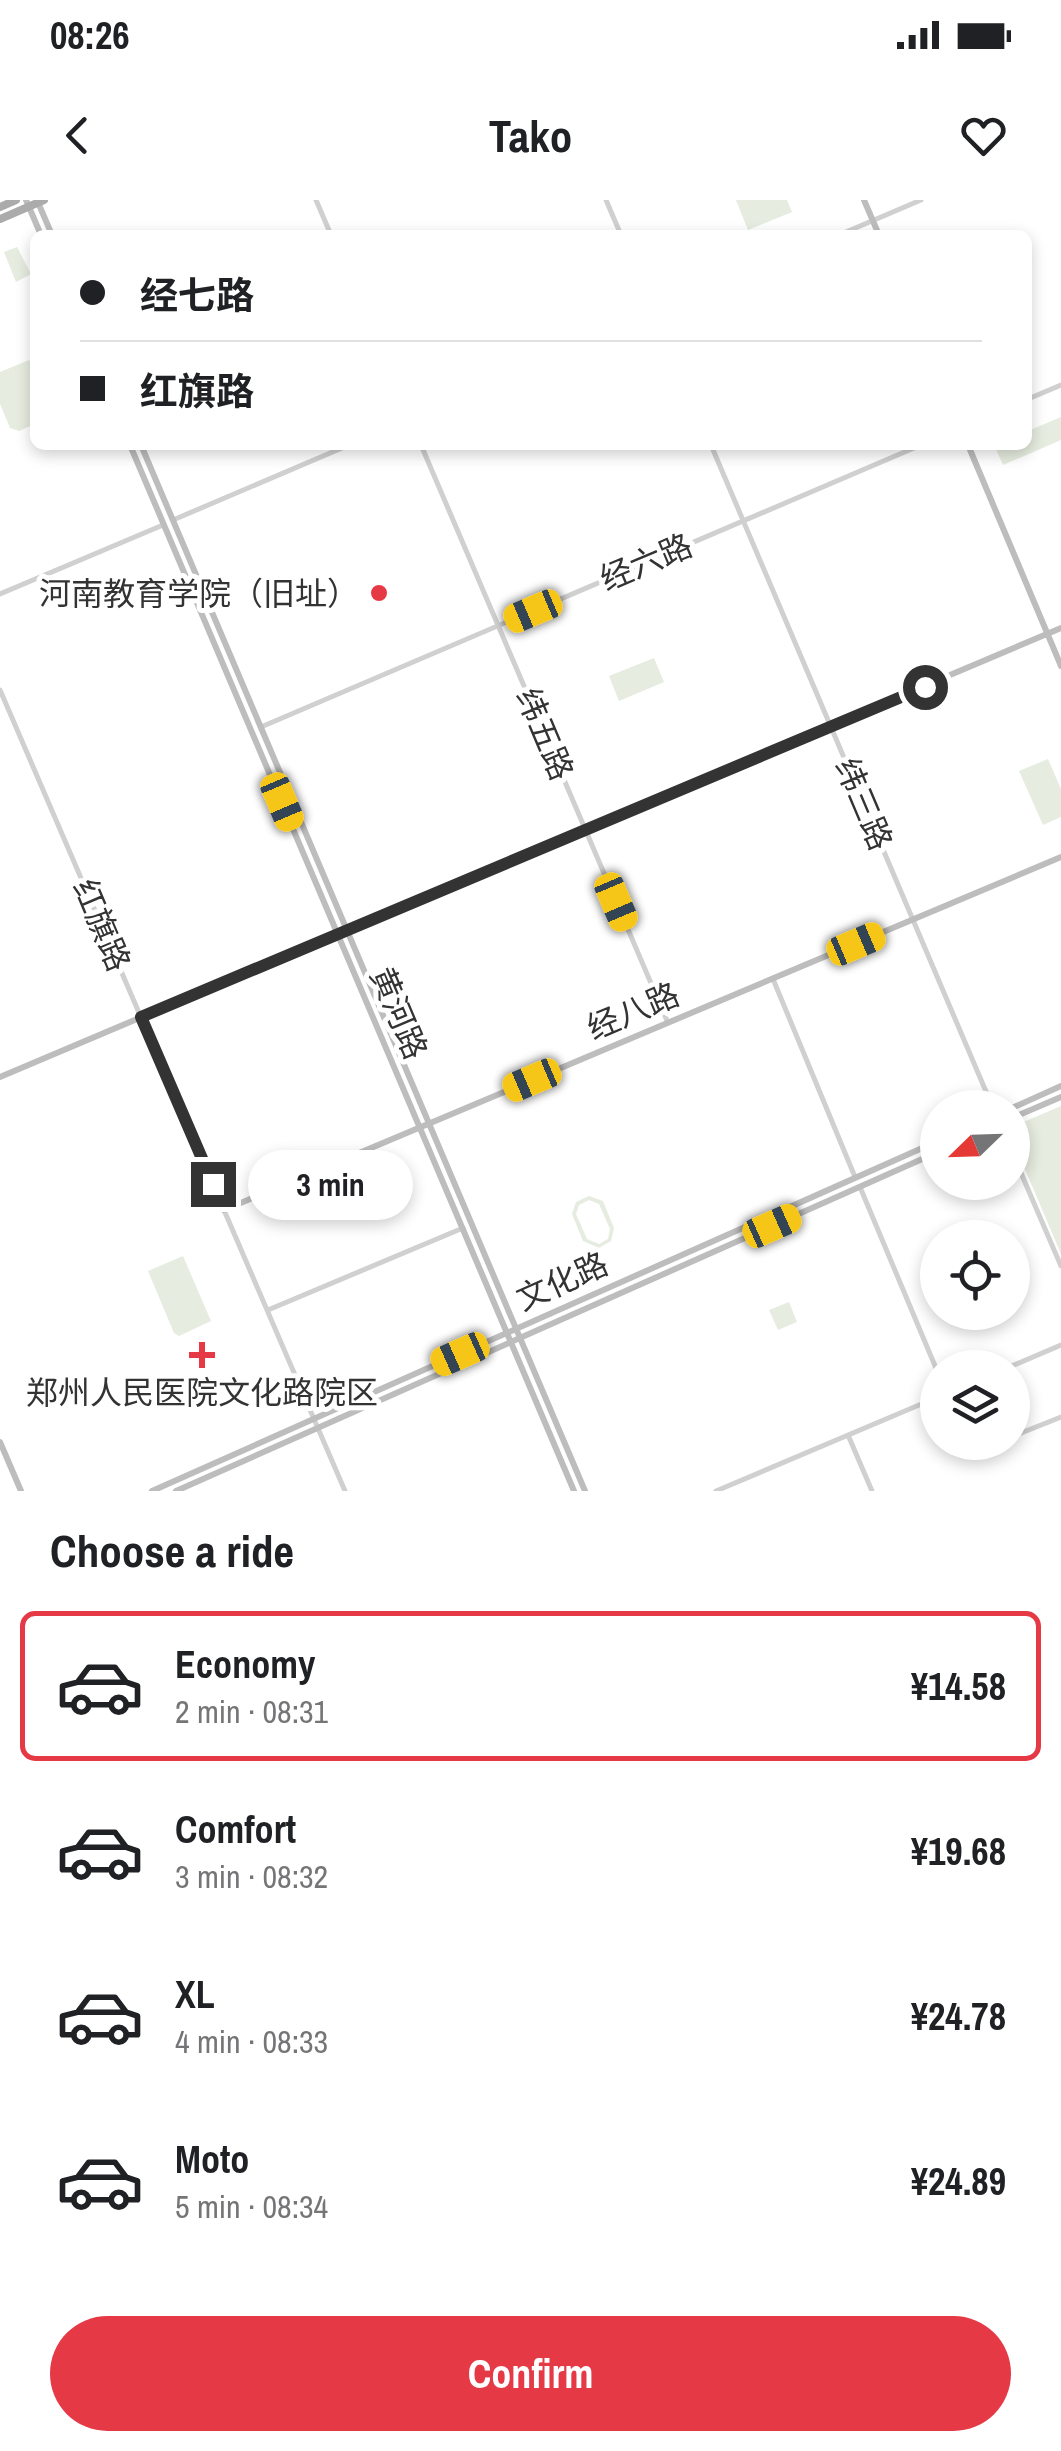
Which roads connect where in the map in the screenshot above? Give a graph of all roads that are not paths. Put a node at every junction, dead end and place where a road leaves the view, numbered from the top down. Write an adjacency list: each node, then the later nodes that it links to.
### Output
1 (16, 200): 7 (main road)
2 (316, 200): 12 (street)
3 (606, 200): 13 (street)
4 (864, 200): 9 (main road)
5 (920, 200): 9 (street)
6 (35, 202): 8 (main road); 10 (main road); 11 (main road)
7 (0, 207)
8 (0, 219)
9 (872, 221): 14 (street); 15 (main road)
10 (40, 230)
11 (49, 230)
12 (329, 230)
13 (619, 230)
14 (851, 230)
15 (876, 230)
16 (1061, 385): 17 (street)
17 (1032, 398)
18 (132, 450): 27 (main road, 黄河路)
19 (143, 450): 25 (main road, 黄河路)
20 (337, 450): 25 (street)
21 (423, 450): 29 (street, 纬五路)
22 (713, 450): 26 (street, 纬三路)
23 (909, 450): 26 (street, 经六路)
24 (970, 450): 31 (main road)
25 (173, 520): 27 (street); 34 (main road, 黄河路)
26 (743, 521): 29 (street, 经六路); 35 (street, 纬三路)
27 (164, 524): 28 (street); 40 (main road, 黄河路)
28 (0, 594)
29 (498, 626): 34 (street, 经六路); 36 (street, 纬五路)
30 (1061, 628): 31 (main road)
31 (1048, 634): 32 (main road); 35 (main road)
32 (1061, 666)
33 (0, 690): 42 (street, 红旗路)
34 (262, 727): 39 (main road, 黄河路)
35 (831, 727): 36 (main road); 38 (street, 纬三路)
36 (586, 830): 39 (main road); 43 (street, 纬五路)
37 (1061, 857): 38 (main road, 经八路)
38 (913, 920): 41 (main road, 经八路); 46 (street, 纬三路)
39 (348, 930): 40 (main road); 50 (main road, 黄河路)
40 (338, 934): 42 (main road); 51 (main road, 黄河路)
41 (773, 979): 43 (main road, 经八路); 54 (street)
42 (141, 1017): 44 (main road); 57 (street, 红旗路)
43 (668, 1023): 50 (main road, 经八路)
44 (0, 1077)
45 (1061, 1086): 48 (main road)
46 (985, 1090)
47 (1061, 1097): 49 (main road)
48 (1030, 1100)
49 (1030, 1110)
50 (430, 1123): 51 (main road, 经八路); 61 (main road, 黄河路)
51 (420, 1127): 57 (main road, 经八路); 58 (main road, 黄河路)
52 (920, 1149): 54 (main road, 文化路)
53 (920, 1160): 55 (main road, 文化路)
54 (856, 1178): 55 (street); 61 (main road, 文化路)
55 (860, 1186): 63 (main road, 文化路); 66 (street)
56 (1030, 1194): 59 (street)
57 (224, 1210): 60 (street, 红旗路)
58 (464, 1228): 60 (street); 62 (main road, 黄河路)
59 (1061, 1266)
60 (268, 1310): 70 (street, 红旗路)
61 (517, 1329): 62 (main road, 文化路); 63 (main road, 黄河路)
62 (508, 1333): 64 (main road, 黄河路); 70 (main road, 文化路)
63 (521, 1338): 64 (main road, 文化路); 80 (main road, 黄河路)
64 (511, 1342): 71 (main road, 文化路); 79 (main road, 黄河路)
65 (1061, 1344): 67 (street)
66 (928, 1350)
67 (1030, 1358)
68 (920, 1405): 73 (street)
69 (1061, 1417): 72 (street)
70 (314, 1419): 71 (street, 红旗路); 76 (main road, 文化路)
71 (318, 1428): 77 (main road, 文化路); 78 (street, 红旗路)
72 (1030, 1430)
73 (848, 1435): 81 (street); 82 (street)
74 (0, 1442): 75 (main road)
75 (21, 1491)
76 (152, 1491)
77 (176, 1491)
78 (345, 1491)
79 (574, 1491)
80 (585, 1491)
81 (716, 1491)
82 (872, 1491)

